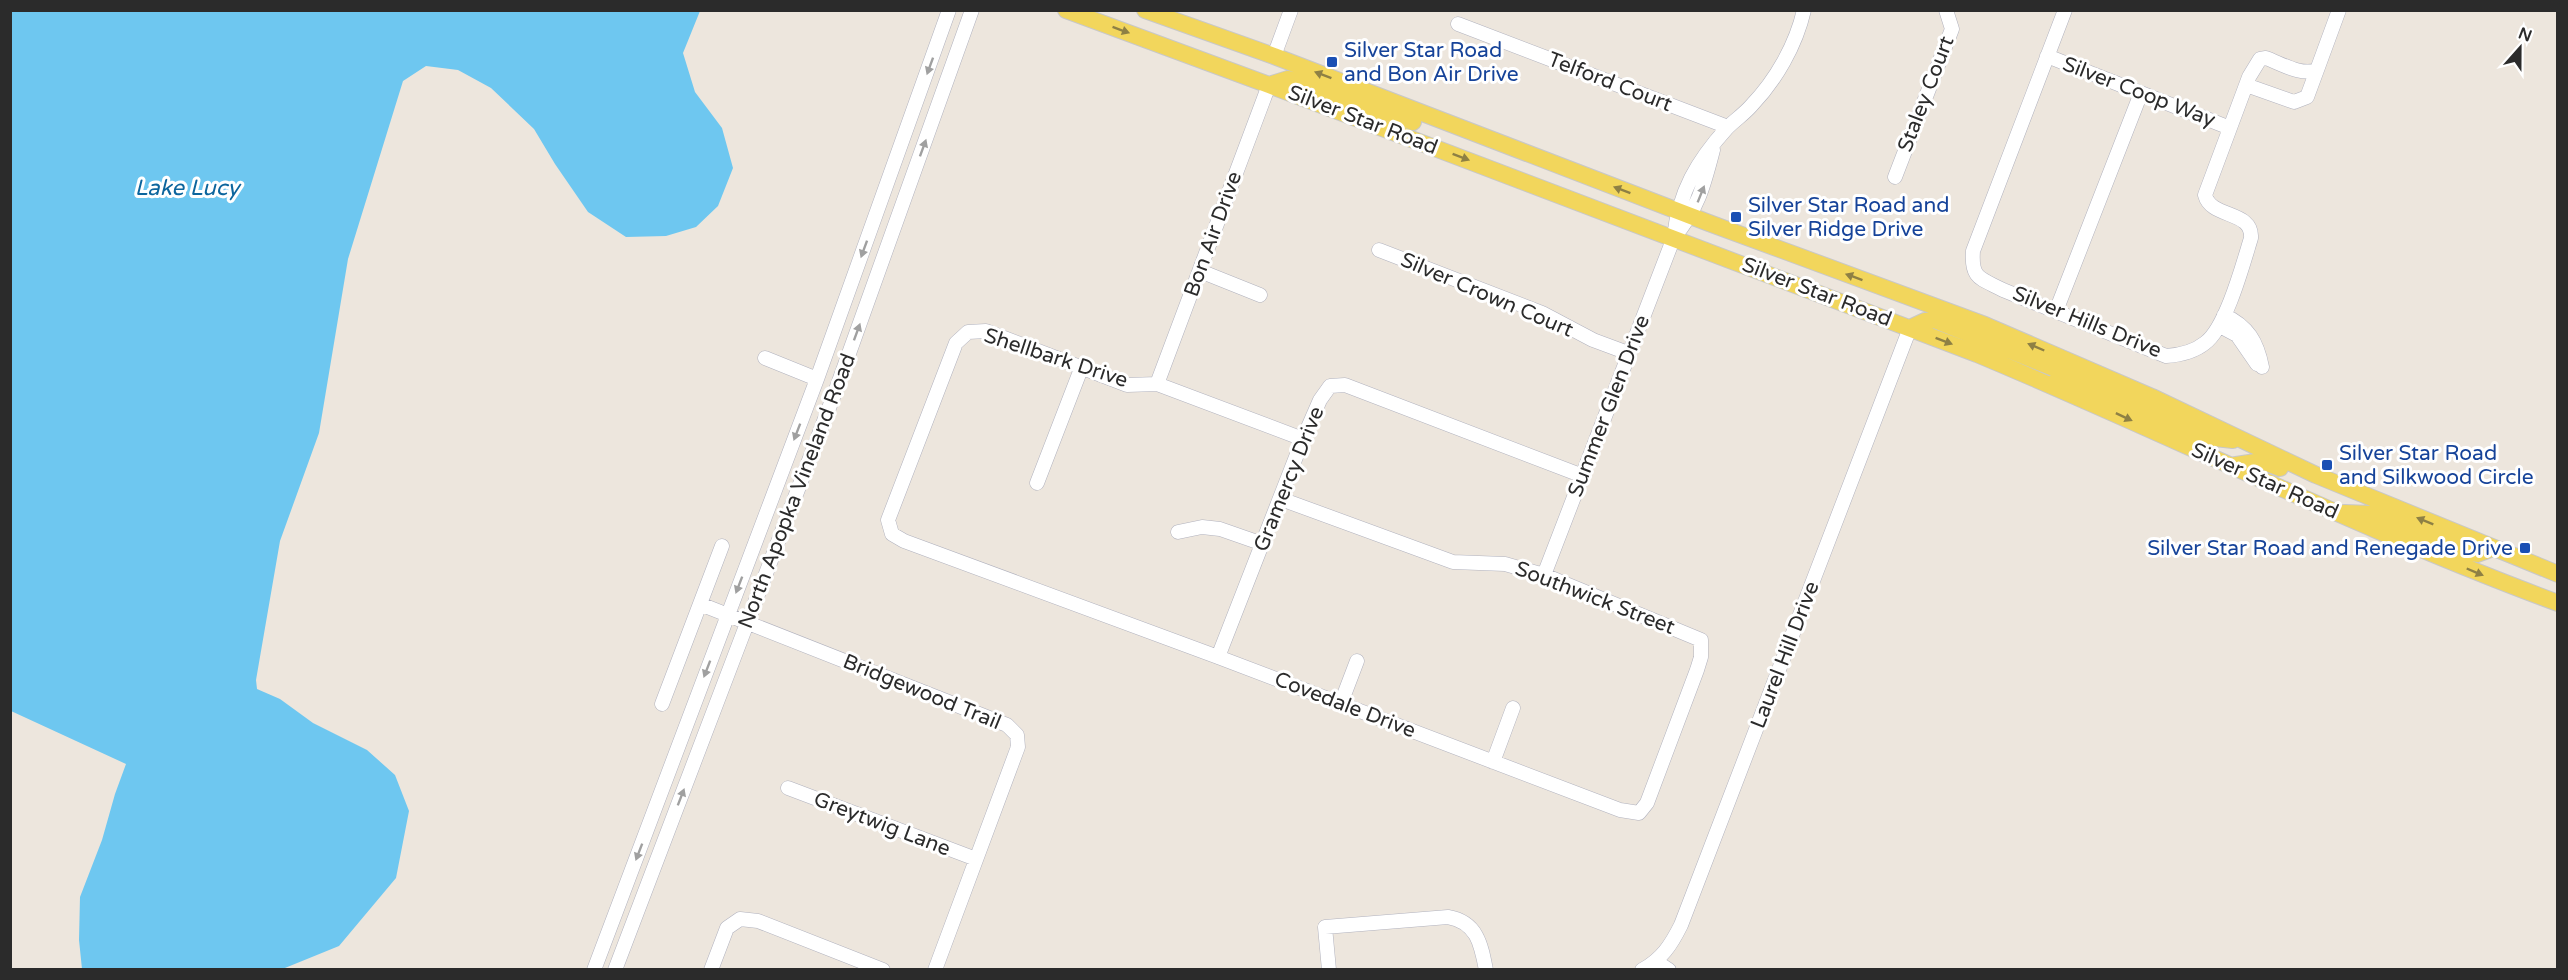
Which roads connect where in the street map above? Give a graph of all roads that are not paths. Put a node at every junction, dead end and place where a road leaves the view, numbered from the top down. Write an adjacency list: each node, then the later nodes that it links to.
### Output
1 (949, 10): 32 (street, North Apopka Vineland Road, one-way to 32)
2 (972, 10): 53 (street, North Apopka Vineland Road, one-way to 2)
3 (1066, 10): 14 (main road, Silver Star Road, one-way to 14)
4 (1145, 10): 12 (main road, Silver Star Road)
5 (1292, 10): 12 (street)
6 (1804, 10): 18 (street)
7 (1946, 10): 20 (street, Staley Court)
8 (2065, 10): 11 (street, Silver Hills Drive)
9 (2339, 10): 13 (street)
10 (1458, 24): 18 (street, Telford Court)
11 (2048, 56): 16 (street, Silver Coop Way); 26 (street, Silver Hills Drive)
12 (1274, 57): 17 (main road, Silver Star Road, one-way to 12)
13 (2317, 70): 15 (street, Silver Hills Drive); 15 (street)
14 (1269, 84): 17 (main road); 22 (main road, Silver Star Road, one-way to 22); 24 (street, Bon Air Drive)
15 (2246, 85): 19 (street, Silver Hills Drive)
16 (2141, 93): 19 (street, Silver Coop Way); 26 (street)
17 (1458, 127): 21 (main road, Silver Star Road, one-way to 17)
18 (1728, 127): 21 (street, Summer Glen Drive)
19 (2230, 128): 26 (street, Silver Hills Drive)
20 (1895, 177)
21 (1684, 214): 22 (street, Summer Glen Drive); 30 (main road, Silver Star Road, one-way to 21)
22 (1674, 237): 27 (main road, Silver Star Road); 28 (street, Summer Glen Drive)
23 (1378, 250): 28 (street, Silver Crown Court)
24 (1200, 271): 25 (street); 34 (street, Bon Air Drive)
25 (1260, 295)
26 (2056, 311)
27 (1910, 328): 30 (main road); 33 (main road, Silver Star Road, one-way to 33); 63 (street, Laurel Hill Drive)
28 (1628, 353): 38 (street, Summer Glen Drive)
29 (765, 358): 32 (street)
30 (2085, 367): 36 (main road, Silver Star Road)
31 (1081, 369): 34 (street, Shellbark Drive); 39 (street); 43 (street, Shellbark Drive)
32 (817, 379): 52 (street, North Apopka Vineland Road, one-way to 52)
33 (2045, 382): 36 (main road); 37 (main road, Silver Star Road, one-way to 37)
34 (1157, 384): 35 (street, Shellbark Drive)
35 (1304, 439): 38 (street, Gramercy Drive); 40 (street, Gramercy Drive)
36 (2241, 440): 41 (main road, Silver Star Road)
37 (2230, 466): 41 (main road); 42 (main road, Silver Star Road)
38 (1583, 476): 49 (street, Summer Glen Drive)
39 (1037, 483)
40 (1281, 499): 45 (street, Gramercy Drive); 49 (street, Southwick Street)
41 (2381, 503): 47 (main road, Silver Star Road, one-way to 41)
42 (2334, 513): 47 (main road); 50 (main road, Silver Star Road, one-way to 50)
43 (888, 520): 55 (street, Covedale Drive)
44 (1178, 532): 45 (street)
45 (1263, 544): 55 (street, Gramercy Drive)
46 (722, 546): 51 (street)
47 (2493, 548): 48 (main road, Silver Star Road)
48 (2558, 574)
49 (1544, 575): 54 (street, Southwick Street)
50 (2558, 603)
51 (700, 604): 52 (street, Bridgewood Trail); 58 (street)
52 (728, 614): 53 (street, Bridgewood Trail); 64 (street, North Apopka Vineland Road, one-way to 64)
53 (748, 622): 62 (street, Bridgewood Trail); 65 (street, North Apopka Vineland Road, one-way to 53)
54 (1701, 640): 60 (street, Covedale Drive)
55 (1218, 657): 57 (street, Covedale Drive)
56 (1357, 661): 57 (street)
57 (1341, 703): 60 (street, Covedale Drive)
58 (662, 704)
59 (1513, 708): 60 (street)
60 (1493, 762)
61 (788, 788): 62 (street, Greytwig Lane)
62 (976, 859): 68 (street, Bridgewood Trail)
63 (1657, 965): 71 (street, Laurel Hill Drive); 72 (street)
64 (594, 969)
65 (615, 969)
66 (711, 969): 67 (street)
67 (883, 969)
68 (935, 969)
69 (1329, 969): 70 (street)
70 (1486, 969)
71 (1642, 969)
72 (1669, 969)

